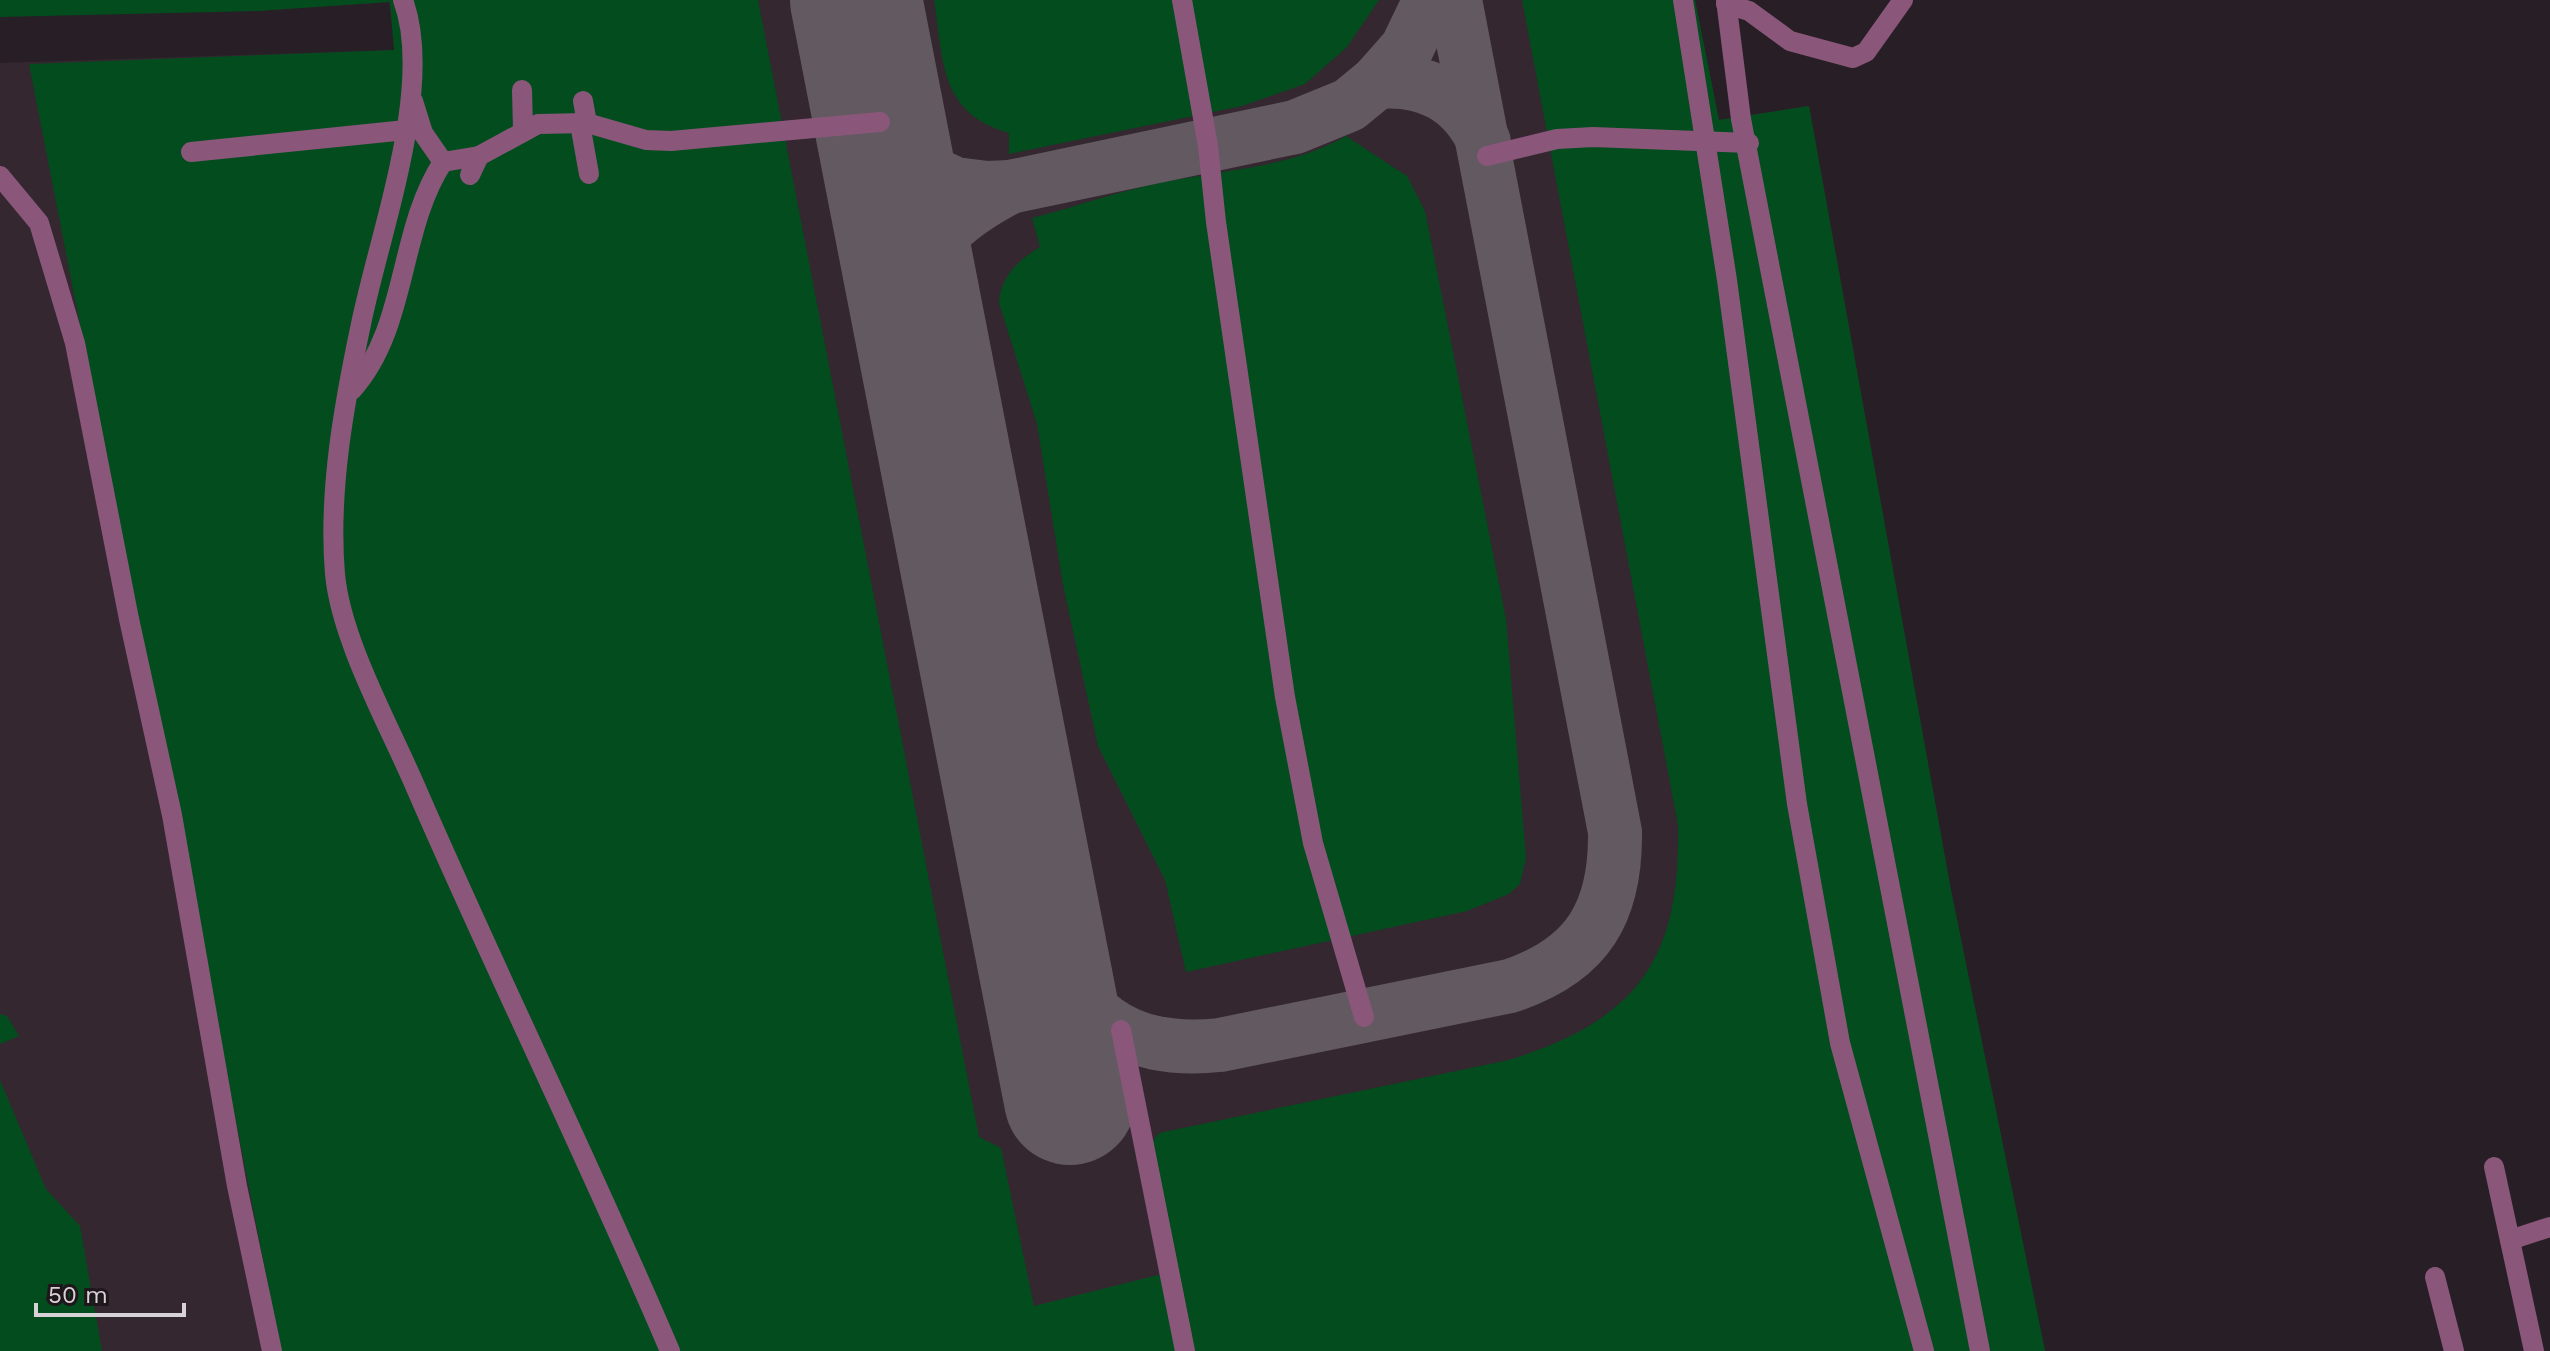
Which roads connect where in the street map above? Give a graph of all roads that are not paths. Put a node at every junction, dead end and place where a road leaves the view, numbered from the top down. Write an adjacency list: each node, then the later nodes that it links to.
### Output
1 (403, 0): 6 (street)
2 (1182, 0): 23 (street)
3 (1683, 0): 13 (street)
4 (1903, 0): 5 (street)
5 (1726, 2): 14 (street)
6 (411, 87): 12 (street); 18 (street)
7 (522, 90): 11 (street)
8 (583, 101): 10 (street)
9 (880, 122): 10 (street)
10 (584, 124): 11 (street); 19 (street)
11 (523, 129): 16 (street)
12 (406, 130): 15 (street); 22 (street)
13 (1703, 143): 14 (street); 17 (street); 32 (street)
14 (1749, 143): 33 (street)
15 (191, 152)
16 (479, 156): 18 (street); 20 (street)
17 (1487, 156)
18 (443, 162): 22 (street)
19 (589, 174)
20 (470, 175)
21 (0, 176): 29 (street)
22 (349, 393): 30 (street)
23 (1364, 1017)
24 (1121, 1030): 31 (street)
25 (2494, 1167): 27 (street)
26 (2550, 1227): 27 (street)
27 (2510, 1240): 35 (street)
28 (2435, 1277): 34 (street)
29 (272, 1351)
30 (670, 1351)
31 (1185, 1351)
32 (1924, 1351)
33 (1980, 1351)
34 (2454, 1351)
35 (2534, 1351)

